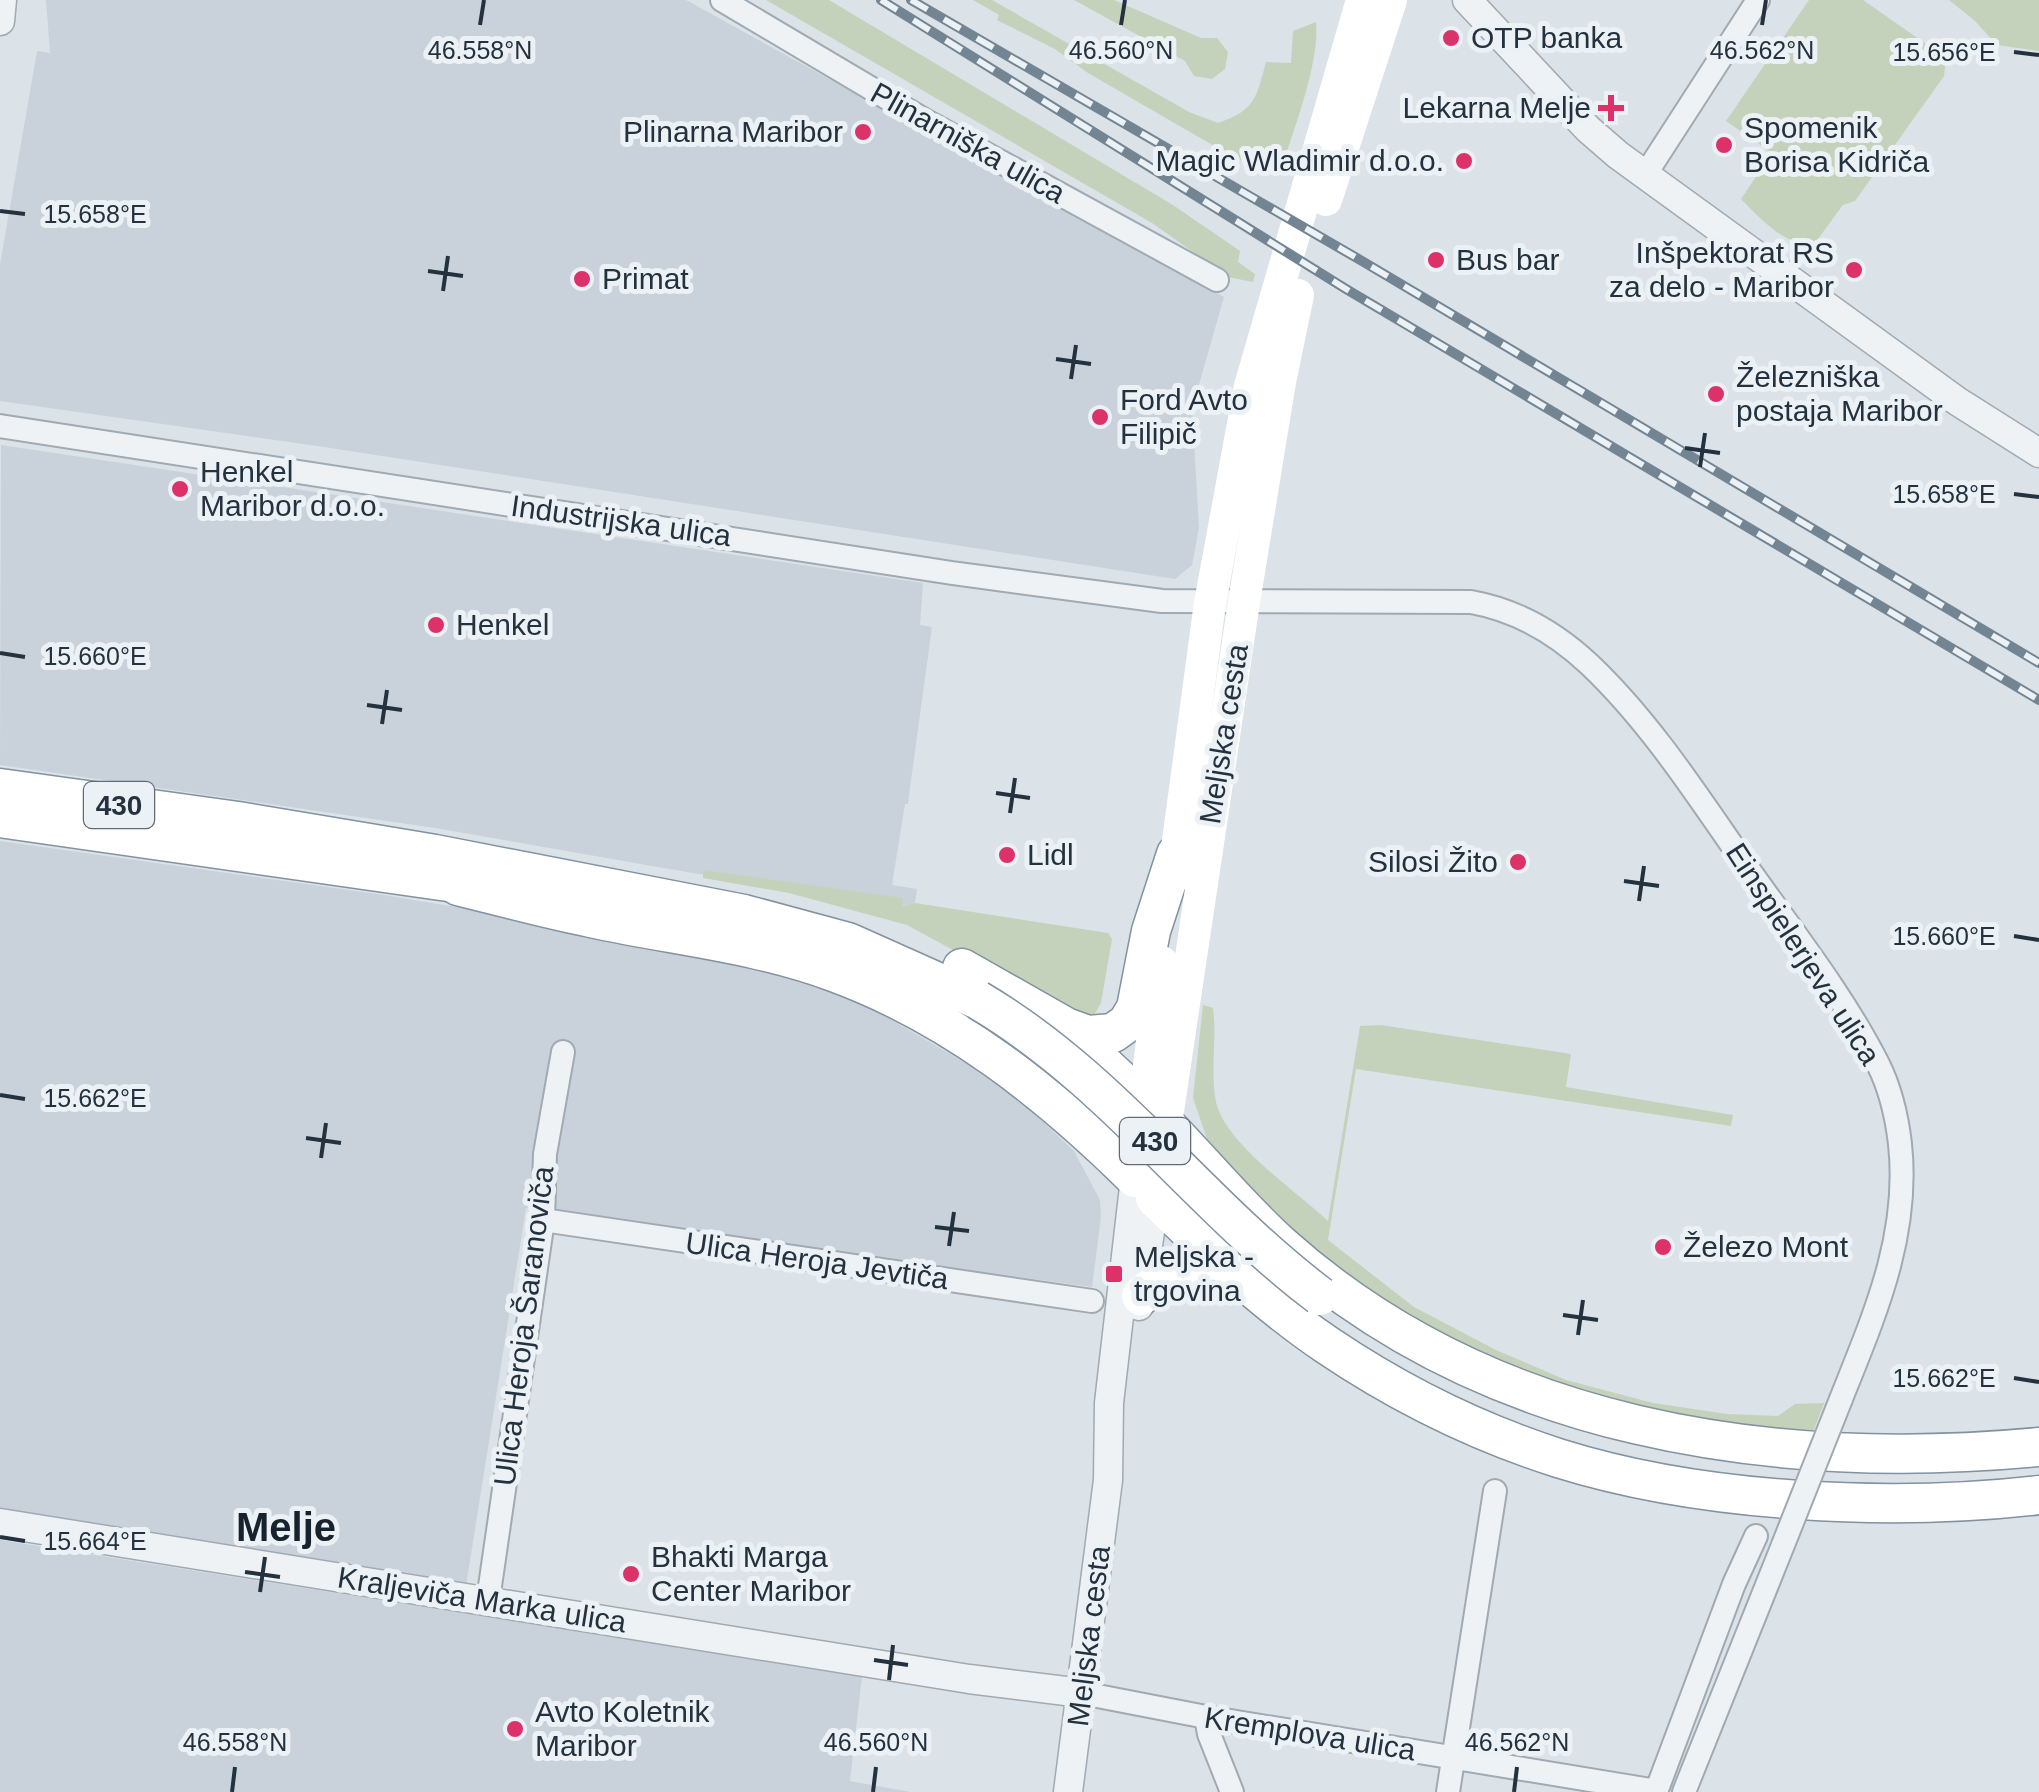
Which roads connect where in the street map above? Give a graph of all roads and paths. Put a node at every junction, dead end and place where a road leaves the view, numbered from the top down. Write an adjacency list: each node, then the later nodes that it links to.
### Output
1 (2, 0): 7 (street)
2 (722, 0): 9 (street, Plinarniška ulica)
3 (1362, 0): 12 (main road, Meljska cesta)
4 (1391, 0): 13 (main road, Meljska cesta)
5 (1467, 0): 8 (street)
6 (1758, 0): 8 (street)
7 (0, 20)
8 (1644, 175): 11 (street)
9 (1216, 280)
10 (0, 426): 12 (street, Industrijska ulica)
11 (2039, 453)
12 (1210, 602): 13 (street, Industrijska ulica); 17 (main road, Meljska cesta)
13 (1244, 602): 21 (main road, Meljska cesta); 44 (street, Einspielerjeva ulica, bridge)
14 (0, 788): 16 (highway, 430)
15 (0, 818): 16 (highway, 430)
16 (236, 836): 18 (highway, 430)
17 (1176, 854): 19 (highway); 21 (main road, Meljska cesta)
18 (433, 867): 19 (highway); 22 (highway); 27 (highway, 430, bridge)
19 (1026, 1004): 21 (highway)
20 (563, 1052): 23 (street, Ulica Heroja Šaranoviča)
21 (1155, 1113): 22 (main road, Meljska cesta); 28 (highway)
22 (1145, 1188): 24 (highway); 25 (street, Meljska cesta); 31 (street, Meljska cesta)
23 (543, 1220): 26 (street, Ulica Heroja Jevtiča); 36 (street, Ulica Heroja Šaranoviča)
24 (1221, 1261): 25 (highway); 33 (highway)
25 (1141, 1296): 31 (street, Meljska cesta)
26 (1092, 1301)
27 (1317, 1303): 29 (highway, 430); 30 (highway, 430)
28 (2039, 1448)
29 (2039, 1463)
30 (2039, 1477)
31 (1108, 1480): 37 (street, Meljska cesta)
32 (1496, 1491): 39 (street)
33 (2039, 1494)
34 (0, 1523): 36 (street, Kraljeviča Marka ulica)
35 (1756, 1536): 43 (street)
36 (488, 1600): 37 (street, Kraljeviča Marka ulica)
37 (1082, 1694): 38 (street, Kremplova ulica); 40 (street, Meljska cesta)
38 (1206, 1718): 39 (street, Kremplova ulica); 41 (street)
39 (1454, 1758): 42 (street); 43 (street, Kremplova ulica)
40 (1068, 1792)
41 (1232, 1792)
42 (1448, 1792)
43 (1657, 1792)
44 (1684, 1792)

